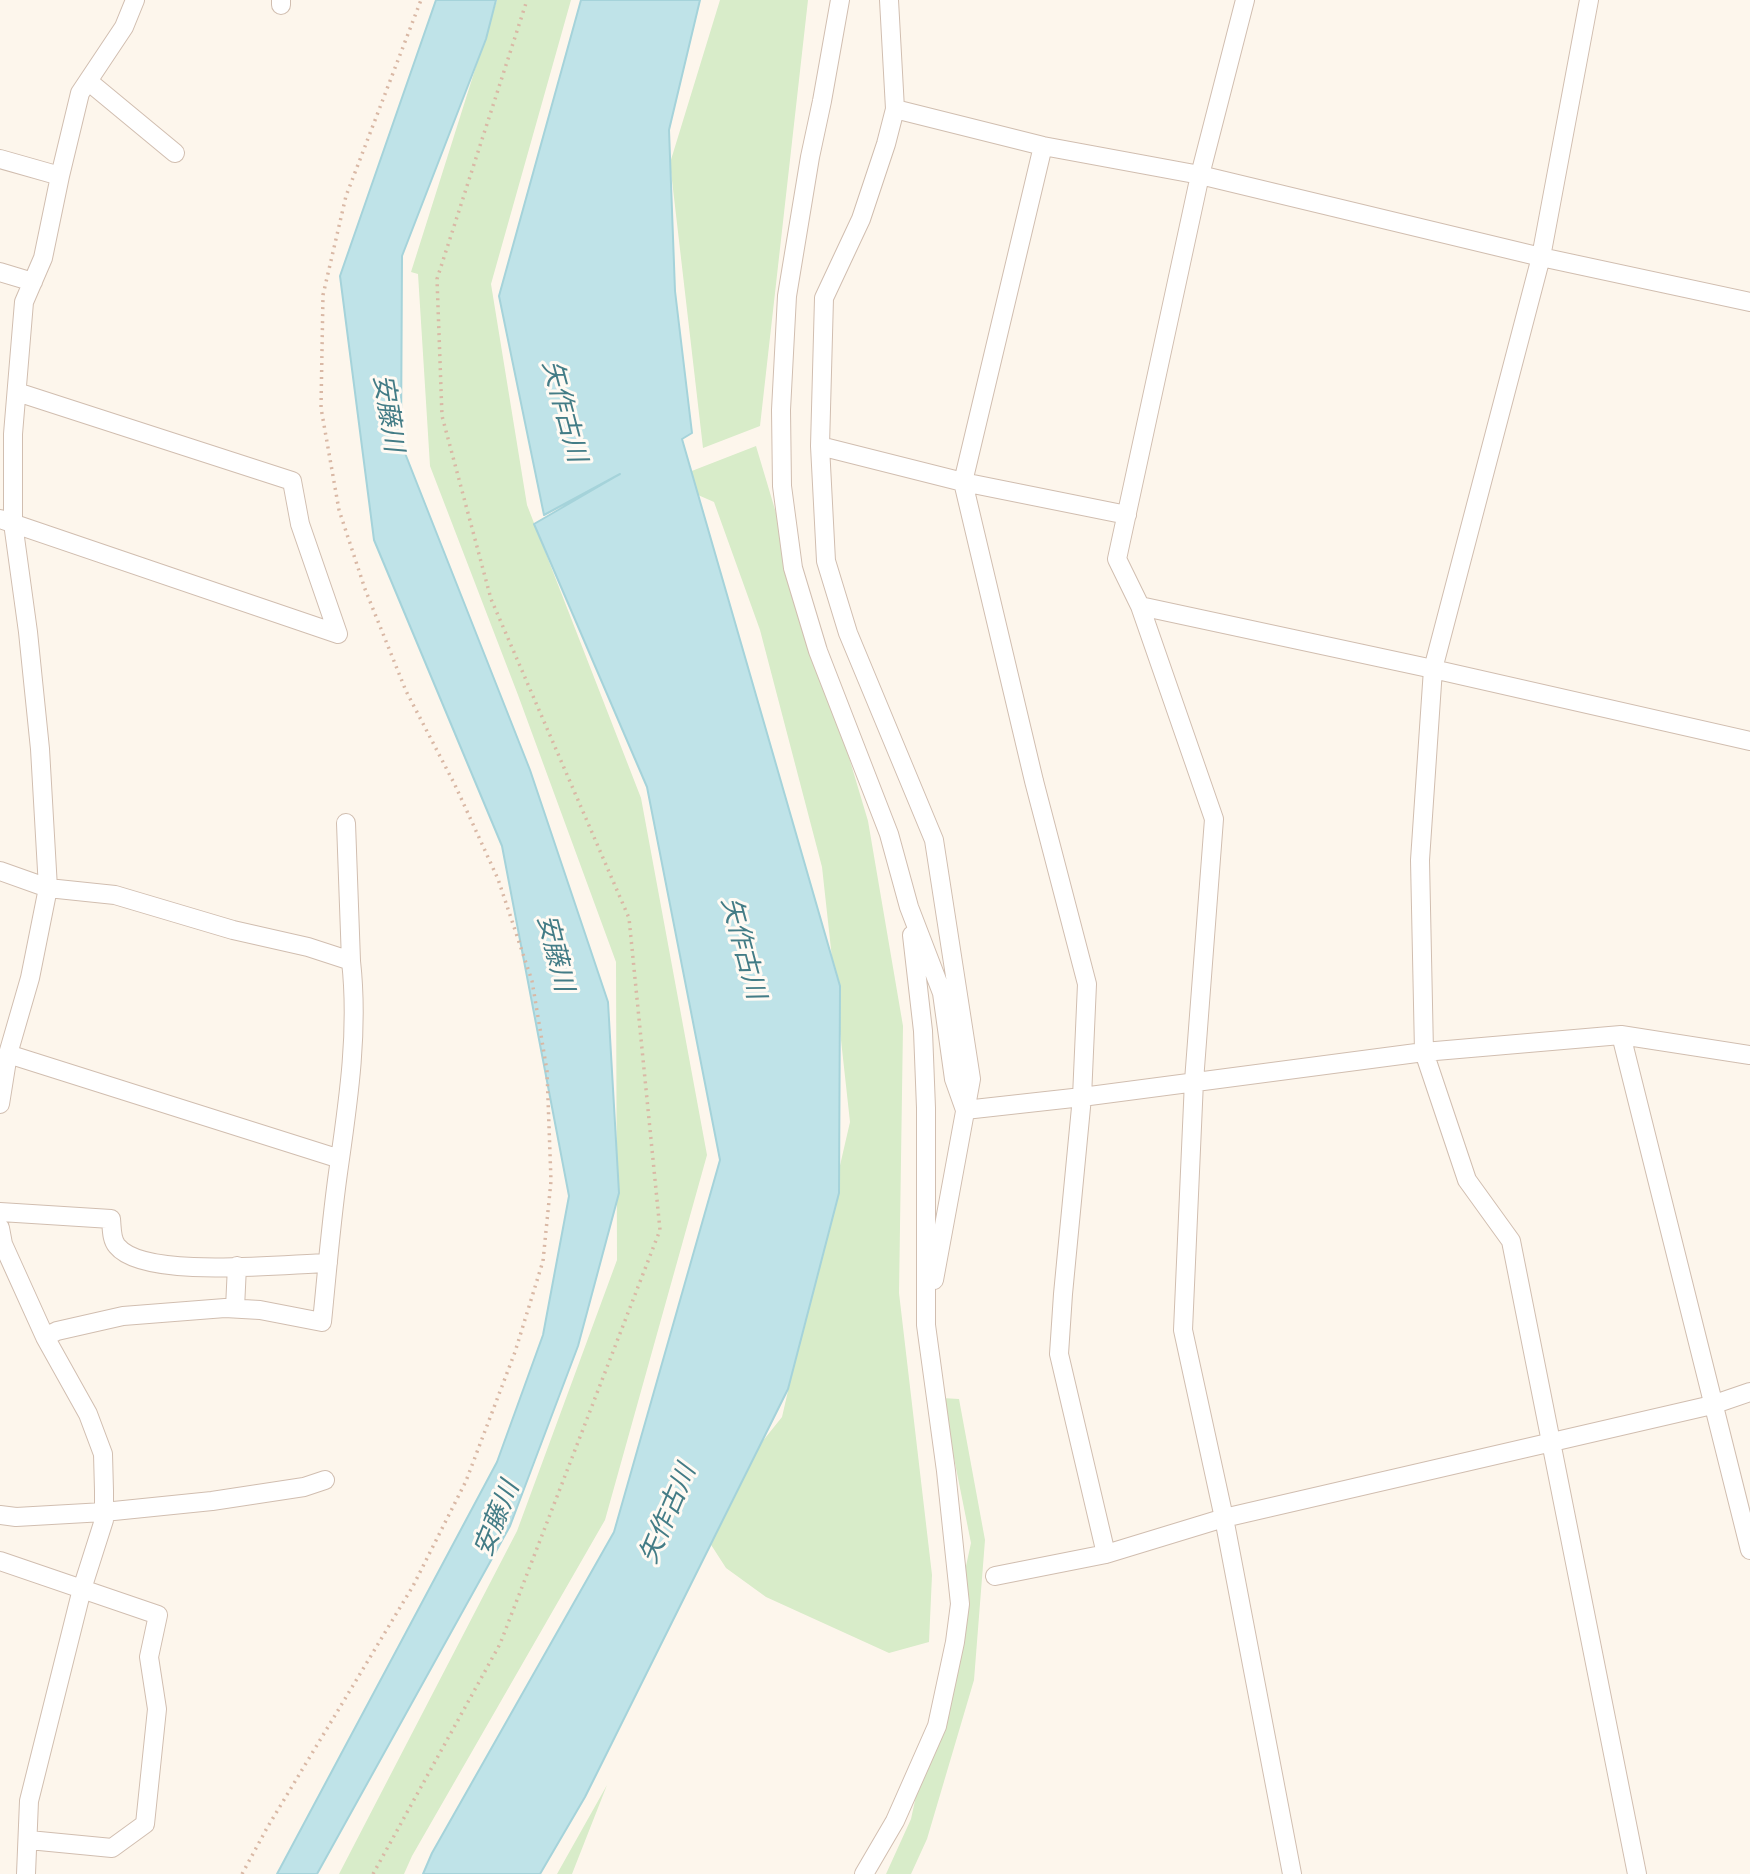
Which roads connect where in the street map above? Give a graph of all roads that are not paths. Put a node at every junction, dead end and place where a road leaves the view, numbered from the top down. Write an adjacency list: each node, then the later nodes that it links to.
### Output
1 (135, 0): 6 (street)
2 (840, 0): 28 (street)
3 (889, 0): 7 (street)
4 (1245, 0): 11 (street)
5 (1589, 0): 13 (street)
6 (88, 82): 9 (street); 12 (street)
7 (895, 109): 8 (street); 18 (street)
8 (1043, 146): 11 (street); 19 (street)
9 (175, 153)
10 (0, 159): 12 (street)
11 (1200, 175): 13 (street); 20 (street)
12 (60, 176): 15 (street)
13 (1541, 257): 16 (street); 23 (street)
14 (0, 272): 15 (street)
15 (33, 282): 17 (street)
16 (1750, 302)
17 (17, 392): 21 (street); 21 (street)
18 (820, 446): 19 (street); 37 (street)
19 (963, 482): 20 (street); 35 (street)
20 (1127, 514): 22 (street)
21 (7, 521): 27 (street)
22 (1140, 606): 23 (street); 34 (street)
23 (1433, 669): 24 (street); 31 (street)
24 (1750, 741)
25 (346, 823): 29 (street)
26 (0, 871): 27 (street)
27 (48, 888): 29 (street); 32 (street)
28 (909, 908): 37 (street); 44 (street)
29 (351, 961): 38 (street)
30 (1621, 1035): 31 (street); 33 (street); 47 (street)
31 (1424, 1052): 34 (street); 48 (street)
32 (8, 1054): 36 (street); 38 (street)
33 (1750, 1055)
34 (1194, 1081): 35 (street); 52 (street)
35 (1082, 1097): 37 (street); 54 (street)
36 (0, 1104)
37 (965, 1110): 44 (street)
38 (340, 1159): 41 (street)
39 (0, 1212): 42 (street)
40 (1, 1240): 45 (street)
41 (328, 1263): 42 (street); 43 (street)
42 (237, 1266): 43 (street)
43 (235, 1308): 45 (street)
44 (926, 1325): 60 (street)
45 (45, 1336): 50 (street)
46 (1750, 1392): 47 (street)
47 (1712, 1405): 48 (street); 53 (street)
48 (1549, 1441): 52 (street); 62 (street)
49 (325, 1480): 50 (street)
50 (104, 1512): 51 (street); 57 (street)
51 (0, 1515)
52 (1224, 1518): 54 (street); 61 (street)
53 (1750, 1550)
54 (1106, 1554): 56 (street)
55 (0, 1561): 57 (street)
56 (995, 1576)
57 (82, 1588): 58 (street); 58 (street)
58 (29, 1840): 59 (street)
59 (26, 1874)
60 (864, 1874)
61 (1292, 1874)
62 (1637, 1874)

